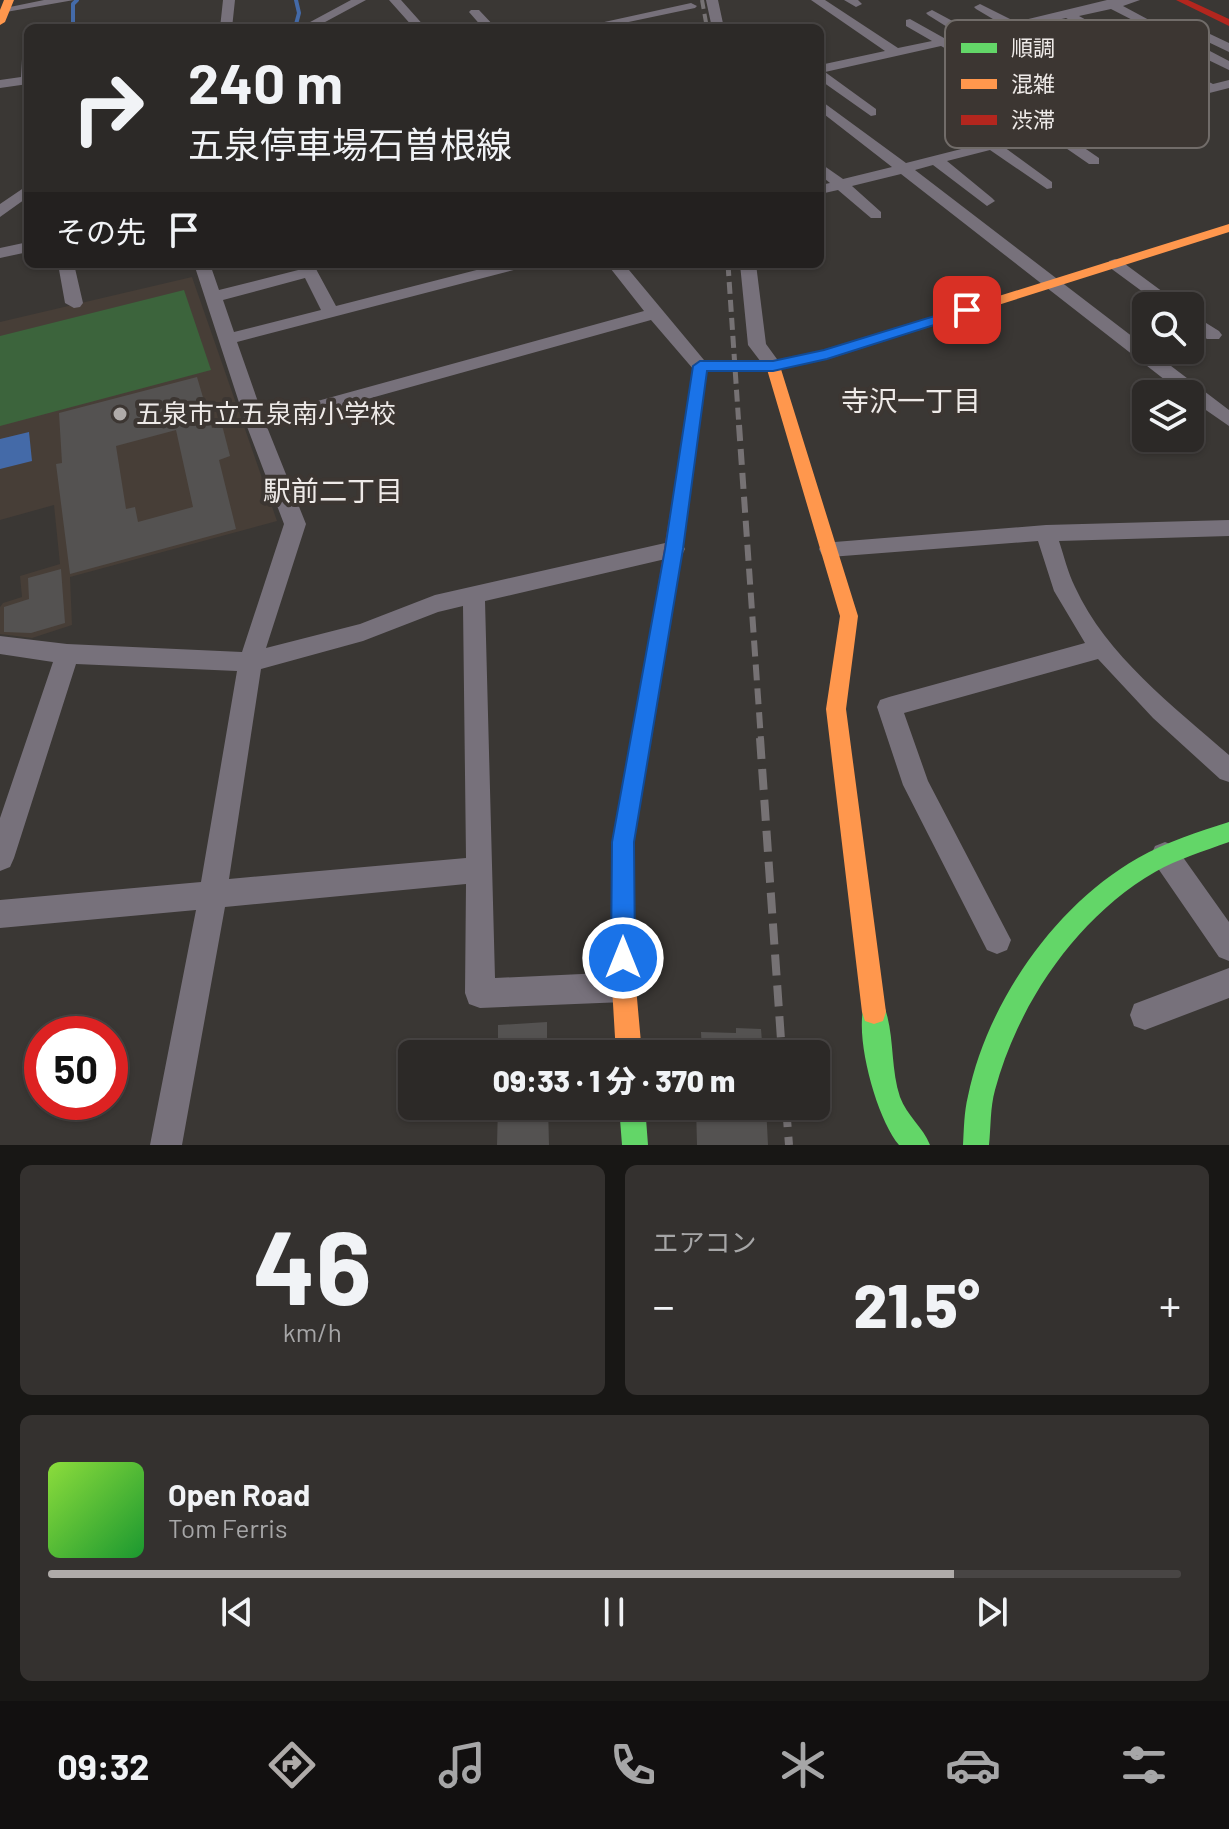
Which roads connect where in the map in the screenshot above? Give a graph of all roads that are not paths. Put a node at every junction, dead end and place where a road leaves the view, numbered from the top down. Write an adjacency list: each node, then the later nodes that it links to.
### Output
1 (68, 0): 14 (street)
2 (229, 0): 26 (street)
3 (360, 0): 27 (street)
4 (395, 0): 28 (street)
5 (653, 0): 18 (street)
6 (729, 0): 10 (street)
7 (817, 0): 35 (street)
8 (1134, 0): 11 (street)
9 (1181, 0): 25 (main road)
10 (712, 2): 31 (street)
11 (1108, 2): 17 (street); 22 (street)
12 (691, 6): 18 (street)
13 (980, 7): 19 (street)
14 (5, 10)
15 (475, 12): 29 (street)
16 (932, 13): 23 (street)
17 (1069, 15): 20 (street); 21 (street)
18 (672, 16): 30 (street)
19 (1003, 20)
20 (1047, 20)
21 (1078, 20)
22 (1143, 20)
23 (945, 21)
24 (910, 23): 33 (street)
25 (1229, 23)
26 (228, 24)
27 (313, 24)
28 (416, 24)
29 (486, 24)
30 (613, 24)
31 (717, 24)
32 (1210, 38): 34 (street)
33 (944, 43): 35 (street)
34 (1229, 48)
35 (895, 52): 38 (street)
36 (1209, 56): 37 (street)
37 (1229, 66)
38 (824, 70)
39 (824, 74): 47 (street)
40 (24, 81): 41 (street)
41 (0, 84)
42 (1229, 84): 44 (street)
43 (1209, 87): 44 (street)
44 (1212, 89): 45 (street)
45 (1209, 90)
46 (824, 107): 53 (street)
47 (871, 112)
48 (982, 148): 51 (street)
49 (997, 148): 56 (street)
50 (1075, 148): 52 (street)
51 (936, 160): 53 (street); 60 (street)
52 (1094, 161)
53 (904, 168): 55 (street); 72 (street)
54 (824, 170): 55 (street)
55 (841, 184): 57 (street); 62 (street)
56 (1047, 185)
57 (824, 189)
58 (24, 192): 59 (street); 61 (street)
59 (0, 195)
60 (987, 201)
61 (0, 212)
62 (876, 215)
63 (1229, 228): 66 (main road)
64 (24, 248): 65 (street)
65 (0, 253)
66 (1115, 264): 72 (main road); 73 (street)
67 (67, 268): 75 (street)
68 (203, 268): 74 (street)
69 (504, 268): 76 (street)
70 (618, 268): 77 (street)
71 (748, 268): 82 (street)
72 (1051, 284): 82 (main road); 83 (street)
73 (1154, 292)
74 (214, 297): 76 (street); 80 (street)
75 (74, 303)
76 (331, 313): 80 (street)
77 (654, 314): 81 (street); 84 (street)
78 (1204, 328): 79 (street)
79 (1213, 335)
80 (228, 339): 84 (street)
81 (700, 366): 82 (main road); 87 (main road)
82 (773, 366): 88 (main road)
83 (1229, 420)
84 (256, 424): 93 (street)
85 (1229, 528): 86 (street)
86 (1046, 533): 88 (street); 91 (street)
87 (674, 549): 89 (street); 104 (main road)
88 (830, 549): 110 (main road)
89 (474, 595): 93 (street); 98 (street)
90 (0, 645): 92 (street)
91 (1102, 648): 94 (street); 101 (street)
92 (67, 654): 93 (street); 97 (street)
93 (250, 662): 99 (street)
94 (1229, 771)
95 (1229, 832): 96 (main road)
96 (1165, 855): 102 (street); 111 (main road)
97 (0, 858)
98 (480, 870): 99 (street); 104 (street)
99 (213, 894): 100 (street); 108 (street)
100 (0, 914)
101 (997, 940)
102 (1229, 947)
103 (1229, 983): 105 (street)
104 (624, 987): 106 (main road)
105 (1145, 1015)
106 (628, 1040)
107 (633, 1120): 109 (main road)
108 (166, 1145)
109 (635, 1145)
110 (917, 1145)
111 (976, 1145)

